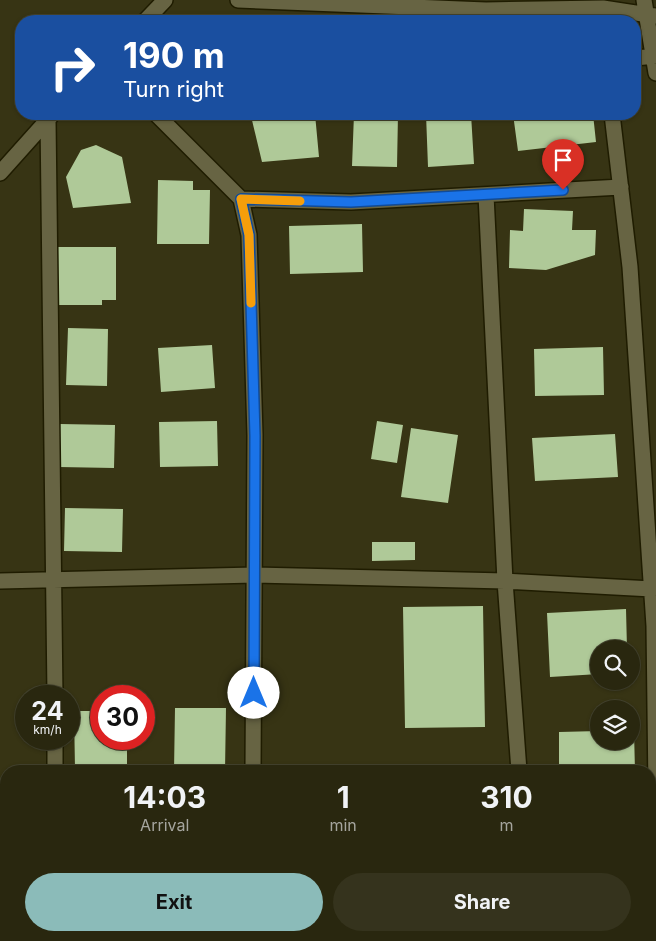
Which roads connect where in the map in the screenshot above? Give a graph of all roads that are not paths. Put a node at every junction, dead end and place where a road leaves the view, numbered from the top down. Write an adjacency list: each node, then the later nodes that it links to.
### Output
1 (165, 0): 5 (street)
2 (238, 0): 4 (street)
3 (644, 0): 6 (street)
4 (603, 10): 6 (street)
5 (151, 15)
6 (651, 16): 7 (street)
7 (655, 57): 8 (street); 9 (street)
8 (641, 58)
9 (656, 73)
10 (47, 120): 14 (street)
11 (51, 120): 19 (street)
12 (162, 120): 17 (street)
13 (613, 120): 15 (street)
14 (0, 173)
15 (621, 187): 16 (street); 22 (street)
16 (486, 195): 17 (street); 21 (street)
17 (241, 199): 18 (street)
18 (254, 575): 19 (street); 21 (street); 26 (street)
19 (54, 580): 20 (street); 23 (street)
20 (0, 581)
21 (505, 581): 22 (street); 27 (street)
22 (652, 589): 28 (street)
23 (55, 685)
24 (55, 750): 25 (street)
25 (55, 765)
26 (253, 765)
27 (519, 765)
28 (656, 765)

